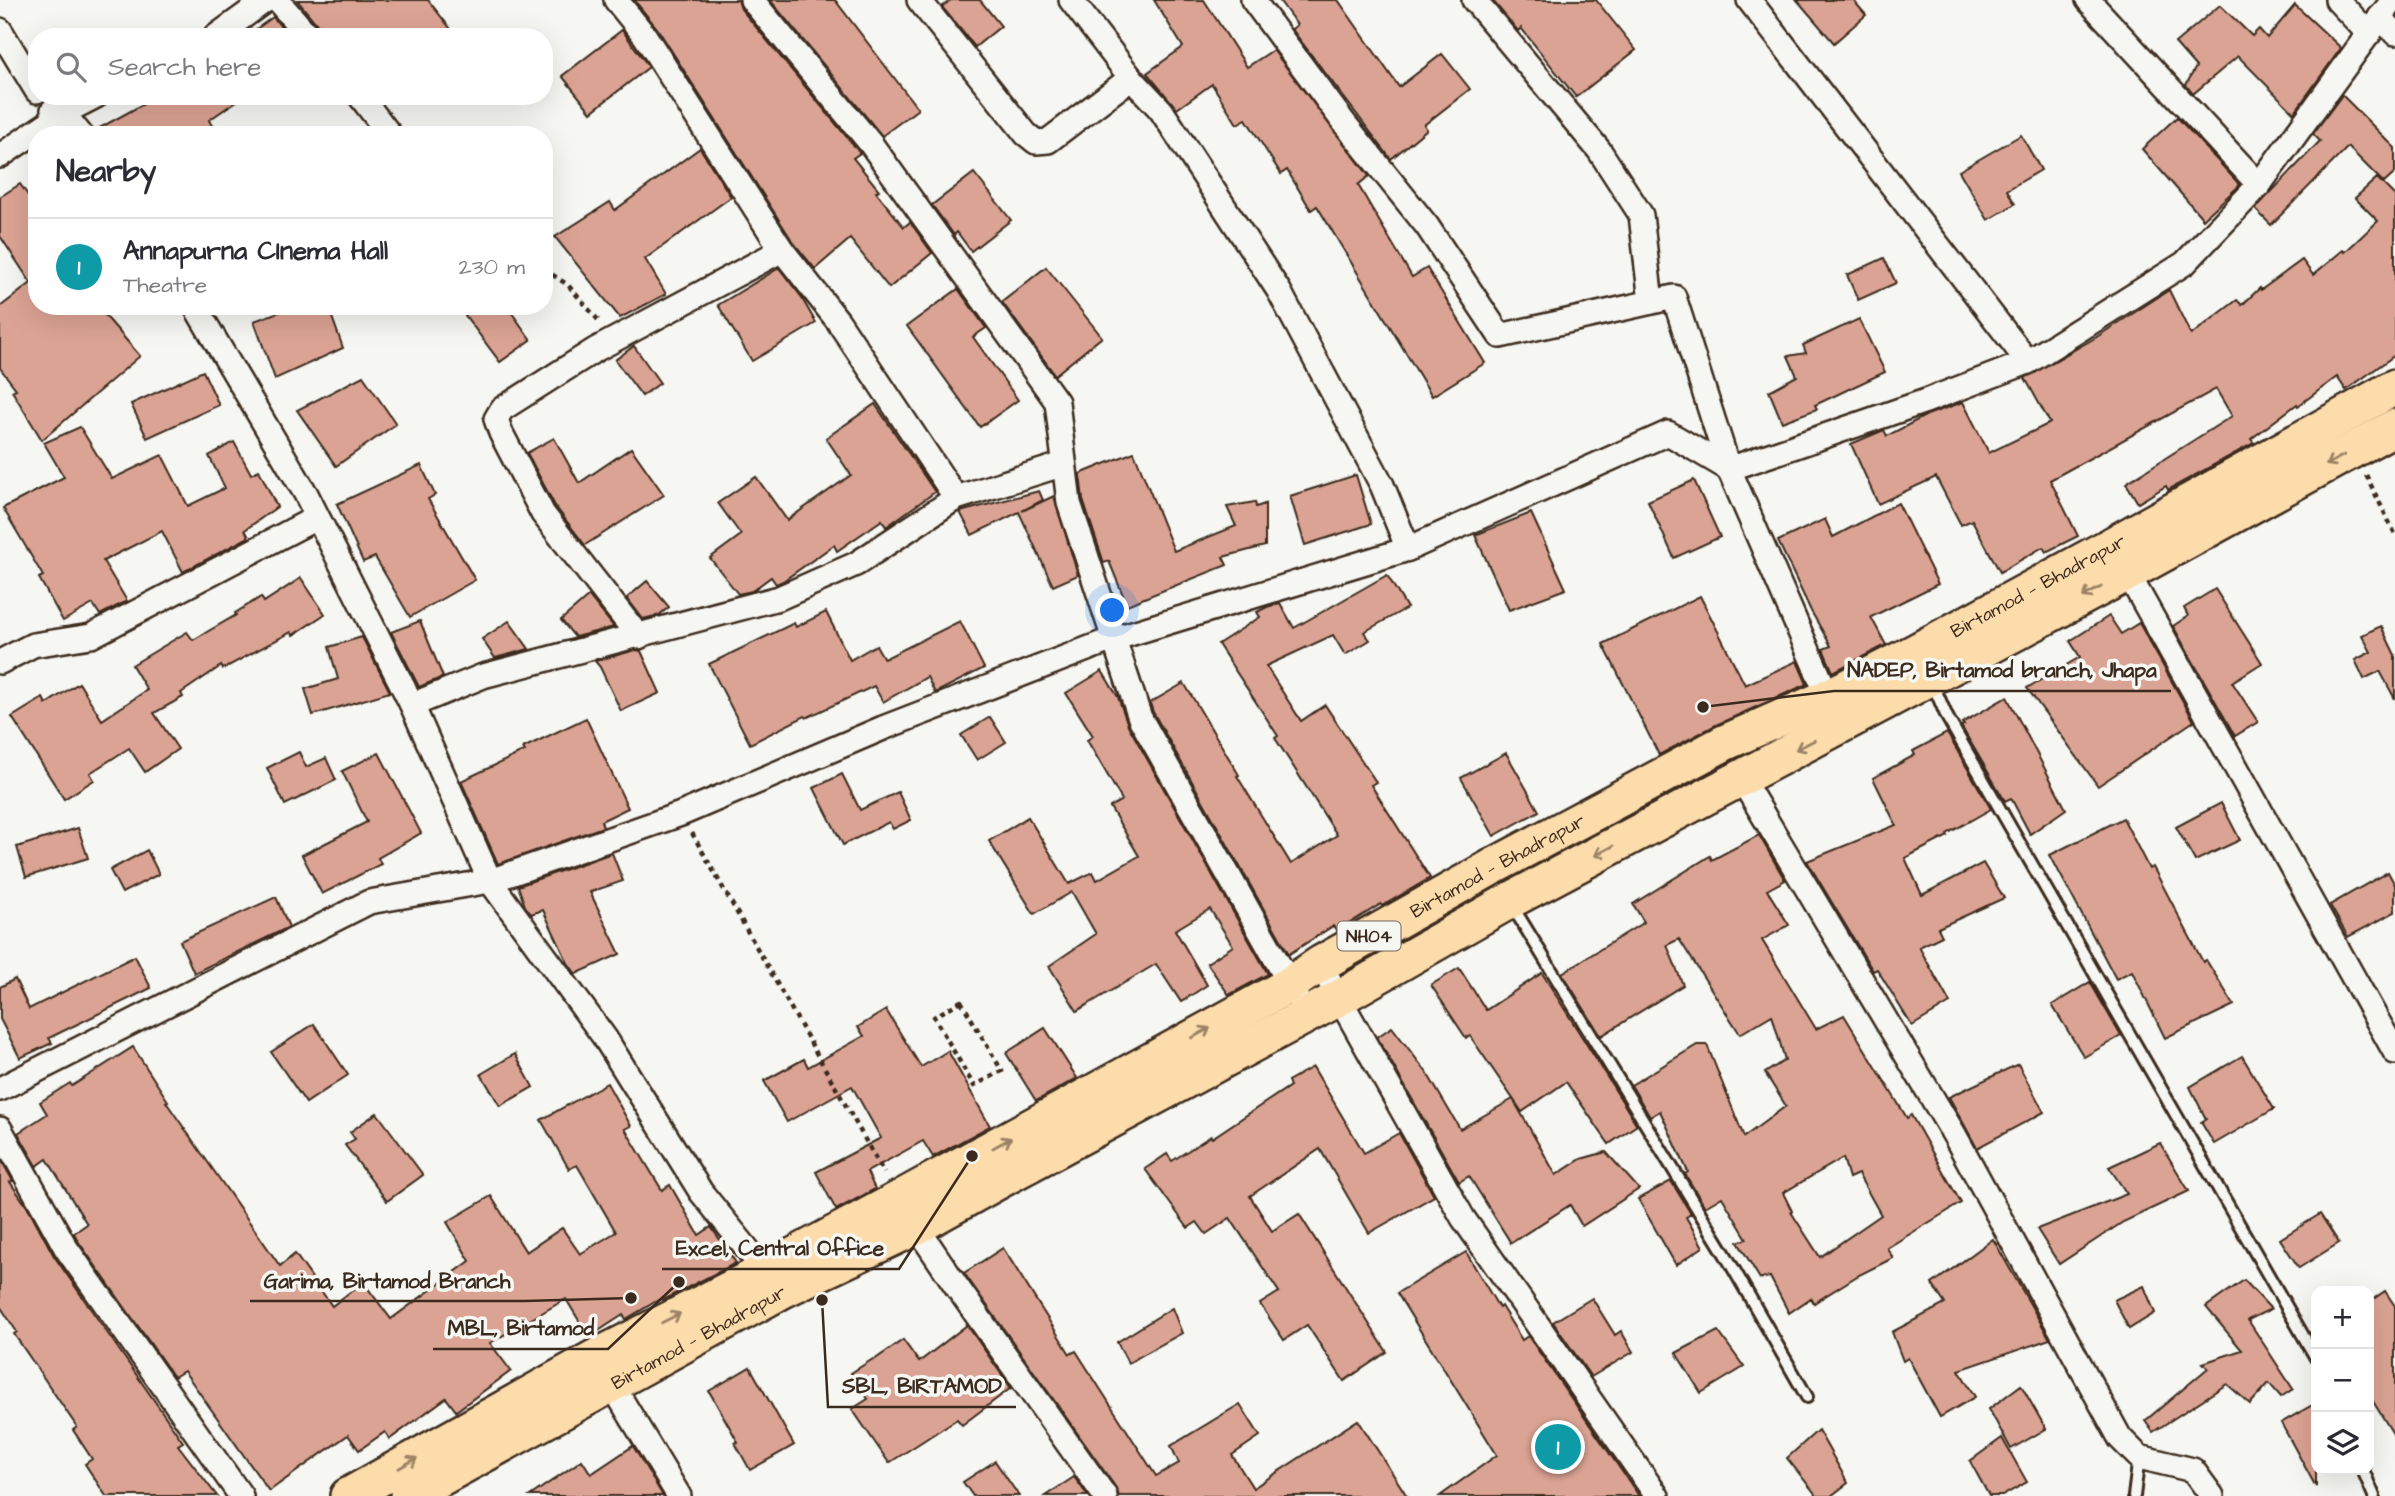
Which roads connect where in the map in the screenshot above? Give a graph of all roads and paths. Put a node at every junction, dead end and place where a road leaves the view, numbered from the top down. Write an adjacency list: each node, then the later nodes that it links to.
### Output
1 (266, 0): 13 (street)
2 (277, 0): 14 (street)
3 (616, 0): 28 (street)
4 (752, 0): 37 (street)
5 (919, 0): 17 (street)
6 (1071, 0): 17 (street)
7 (1253, 0): 30 (street)
8 (1474, 0): 30 (street)
9 (1749, 0): 33 (street)
10 (2088, 0): 27 (street)
11 (2337, 0): 12 (street)
12 (2384, 21): 27 (street)
13 (227, 28)
14 (301, 28)
15 (0, 30): 16 (street)
16 (28, 76)
17 (1131, 78): 42 (street)
18 (49, 105): 21 (street)
19 (79, 105): 21 (street)
20 (367, 105): 24 (street)
21 (63, 113): 22 (street); 23 (street)
22 (44, 126)
23 (74, 126)
24 (383, 126)
25 (28, 137): 26 (street)
26 (0, 156)
27 (2259, 185): 33 (street)
28 (782, 250): 32 (street); 39 (street)
29 (553, 275): 32 (path)
30 (1651, 302): 38 (street)
31 (200, 315): 40 (street)
32 (614, 340): 44 (street)
33 (2028, 362): 38 (street)
34 (2395, 387): 43 (main road, Birtamod — Bhadrapur / NH04)
35 (2395, 427): 36 (main road, Birtamod — Bhadrapur / NH04)
36 (2354, 450): 41 (path); 43 (main road, Birtamod — Bhadrapur / NH04, one-way to 43)
37 (1064, 464): 39 (street); 45 (street)
38 (1729, 469): 42 (street); 49 (street)
39 (956, 498): 44 (street)
40 (316, 518): 46 (street); 48 (street)
41 (2395, 534)
42 (1408, 549): 45 (street)
43 (2120, 559): 47 (main road, Birtamod — Bhadrapur / NH04, one-way to 47); 49 (main road, Birtamod — Bhadrapur / NH04); 55 (street)
44 (639, 637): 48 (street)
45 (1113, 639): 51 (street); 54 (street)
46 (0, 662)
47 (1930, 677): 49 (main road, Birtamod — Bhadrapur / NH04); 61 (lane)
48 (412, 705): 52 (street)
49 (1835, 712): 50 (main road, Birtamod — Bhadrapur / NH04, one-way to 50); 54 (main road, Birtamod — Bhadrapur / NH04)
50 (1741, 778): 53 (main road, Birtamod — Bhadrapur / NH04, one-way to 53); 64 (street)
51 (681, 814): 52 (street); 59 (path)
52 (490, 881): 57 (street); 60 (street)
53 (1509, 901): 54 (main road, Birtamod — Bhadrapur / NH04); 63 (lane)
54 (1312, 999): 59 (main road, Birtamod — Bhadrapur / NH04); 71 (street)
55 (2395, 1052)
56 (974, 1086): 56 (path)
57 (0, 1089)
58 (0, 1129): 66 (street)
59 (908, 1213): 60 (main road, Birtamod — Bhadrapur / NH04); 62 (main road, Birtamod — Bhadrapur / NH04); 70 (street)
60 (765, 1271): 62 (main road, Birtamod — Bhadrapur / NH04, one-way to 60)
61 (2311, 1349)
62 (603, 1370): 67 (main road, Birtamod — Bhadrapur / NH04, one-way to 62); 68 (main road, Birtamod — Bhadrapur / NH04); 69 (street)
63 (1807, 1397)
64 (2139, 1457): 72 (lane); 73 (street)
65 (2365, 1475): 74 (lane)
66 (241, 1496)
67 (348, 1496)
68 (408, 1496)
69 (679, 1496)
70 (1104, 1496)
71 (1657, 1496)
72 (2134, 1496)
73 (2212, 1496)
74 (2374, 1496)

